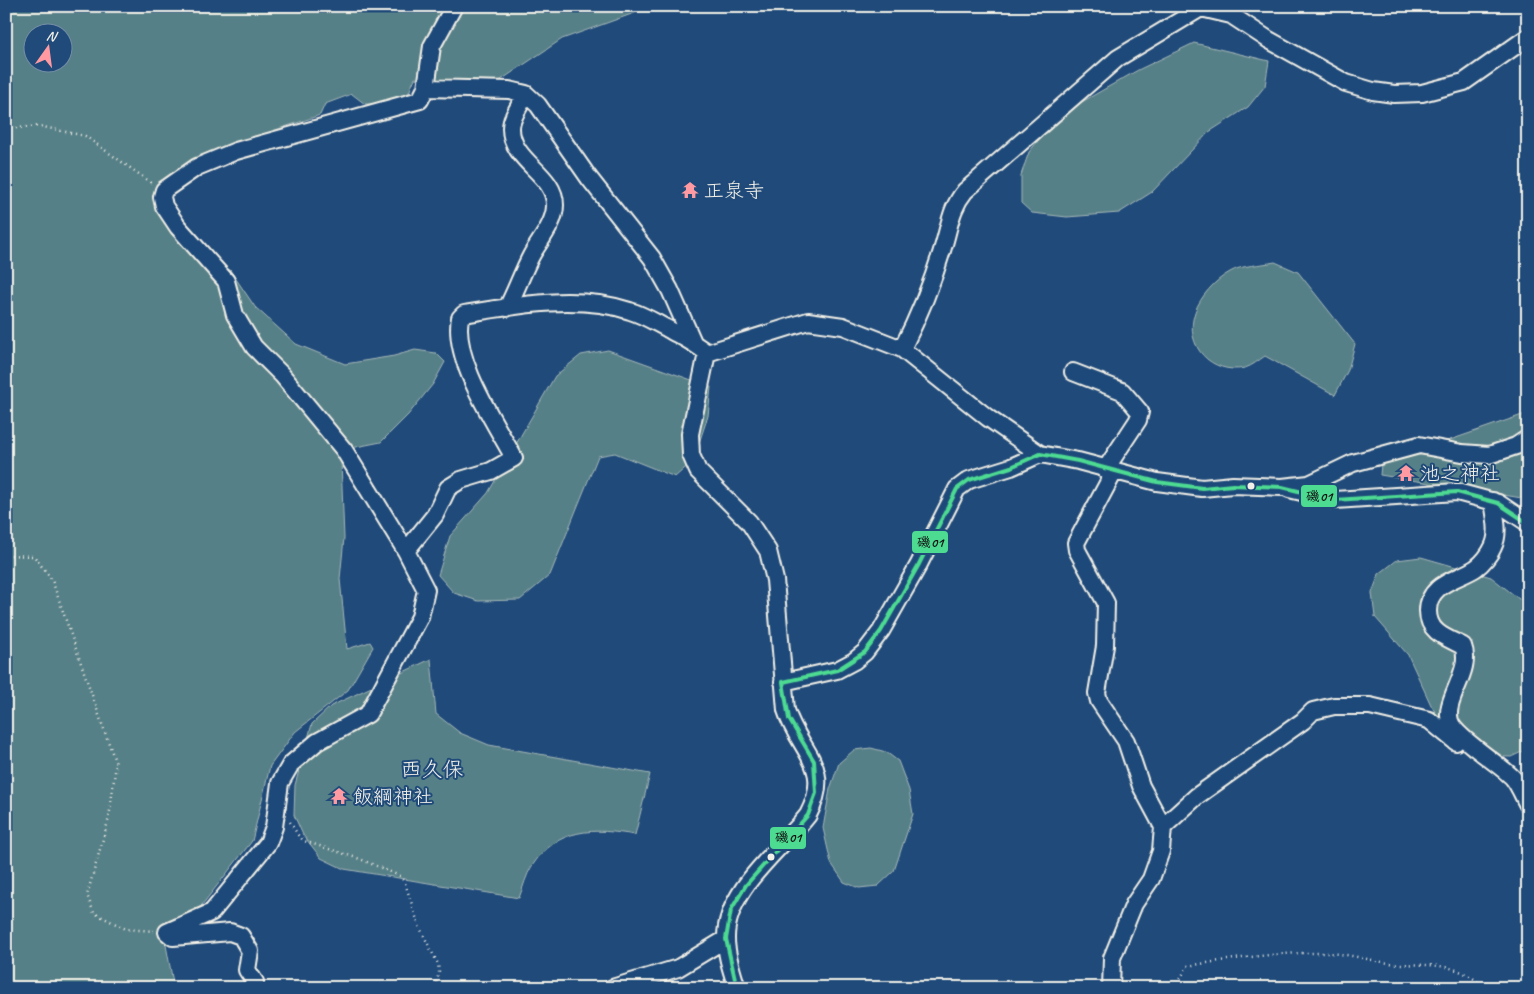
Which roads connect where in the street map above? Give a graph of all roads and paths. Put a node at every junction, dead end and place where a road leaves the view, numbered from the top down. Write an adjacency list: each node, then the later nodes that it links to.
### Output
1 (454, 6): 3 (street)
2 (1528, 37): 9 (street)
3 (426, 88): 4 (street); 18 (street)
4 (526, 94): 7 (street); 8 (street)
5 (6, 129): 6 (path)
6 (154, 184)
7 (507, 308): 8 (street); 18 (street)
8 (694, 342): 10 (street)
9 (902, 349): 10 (street); 13 (street)
10 (707, 353): 20 (street)
11 (1073, 372): 14 (street)
12 (1528, 438): 15 (street)
13 (1040, 454): 14 (street); 20 (street)
14 (1110, 471): 15 (street); 24 (street)
15 (1282, 487): 16 (street)
16 (1493, 501): 17 (street); 21 (street)
17 (1528, 523)
18 (406, 551): 25 (street)
19 (6, 555): 25 (path)
20 (783, 682): 26 (street)
21 (1484, 754): 22 (street); 24 (street)
22 (1528, 805)
23 (288, 818): 28 (path)
24 (1164, 827): 31 (street)
25 (167, 932): 27 (street)
26 (726, 940): 29 (street); 30 (street)
27 (254, 982)
28 (435, 988)
29 (612, 988)
30 (737, 988)
31 (1111, 988)
32 (1176, 988): 33 (path)
33 (1485, 988)

